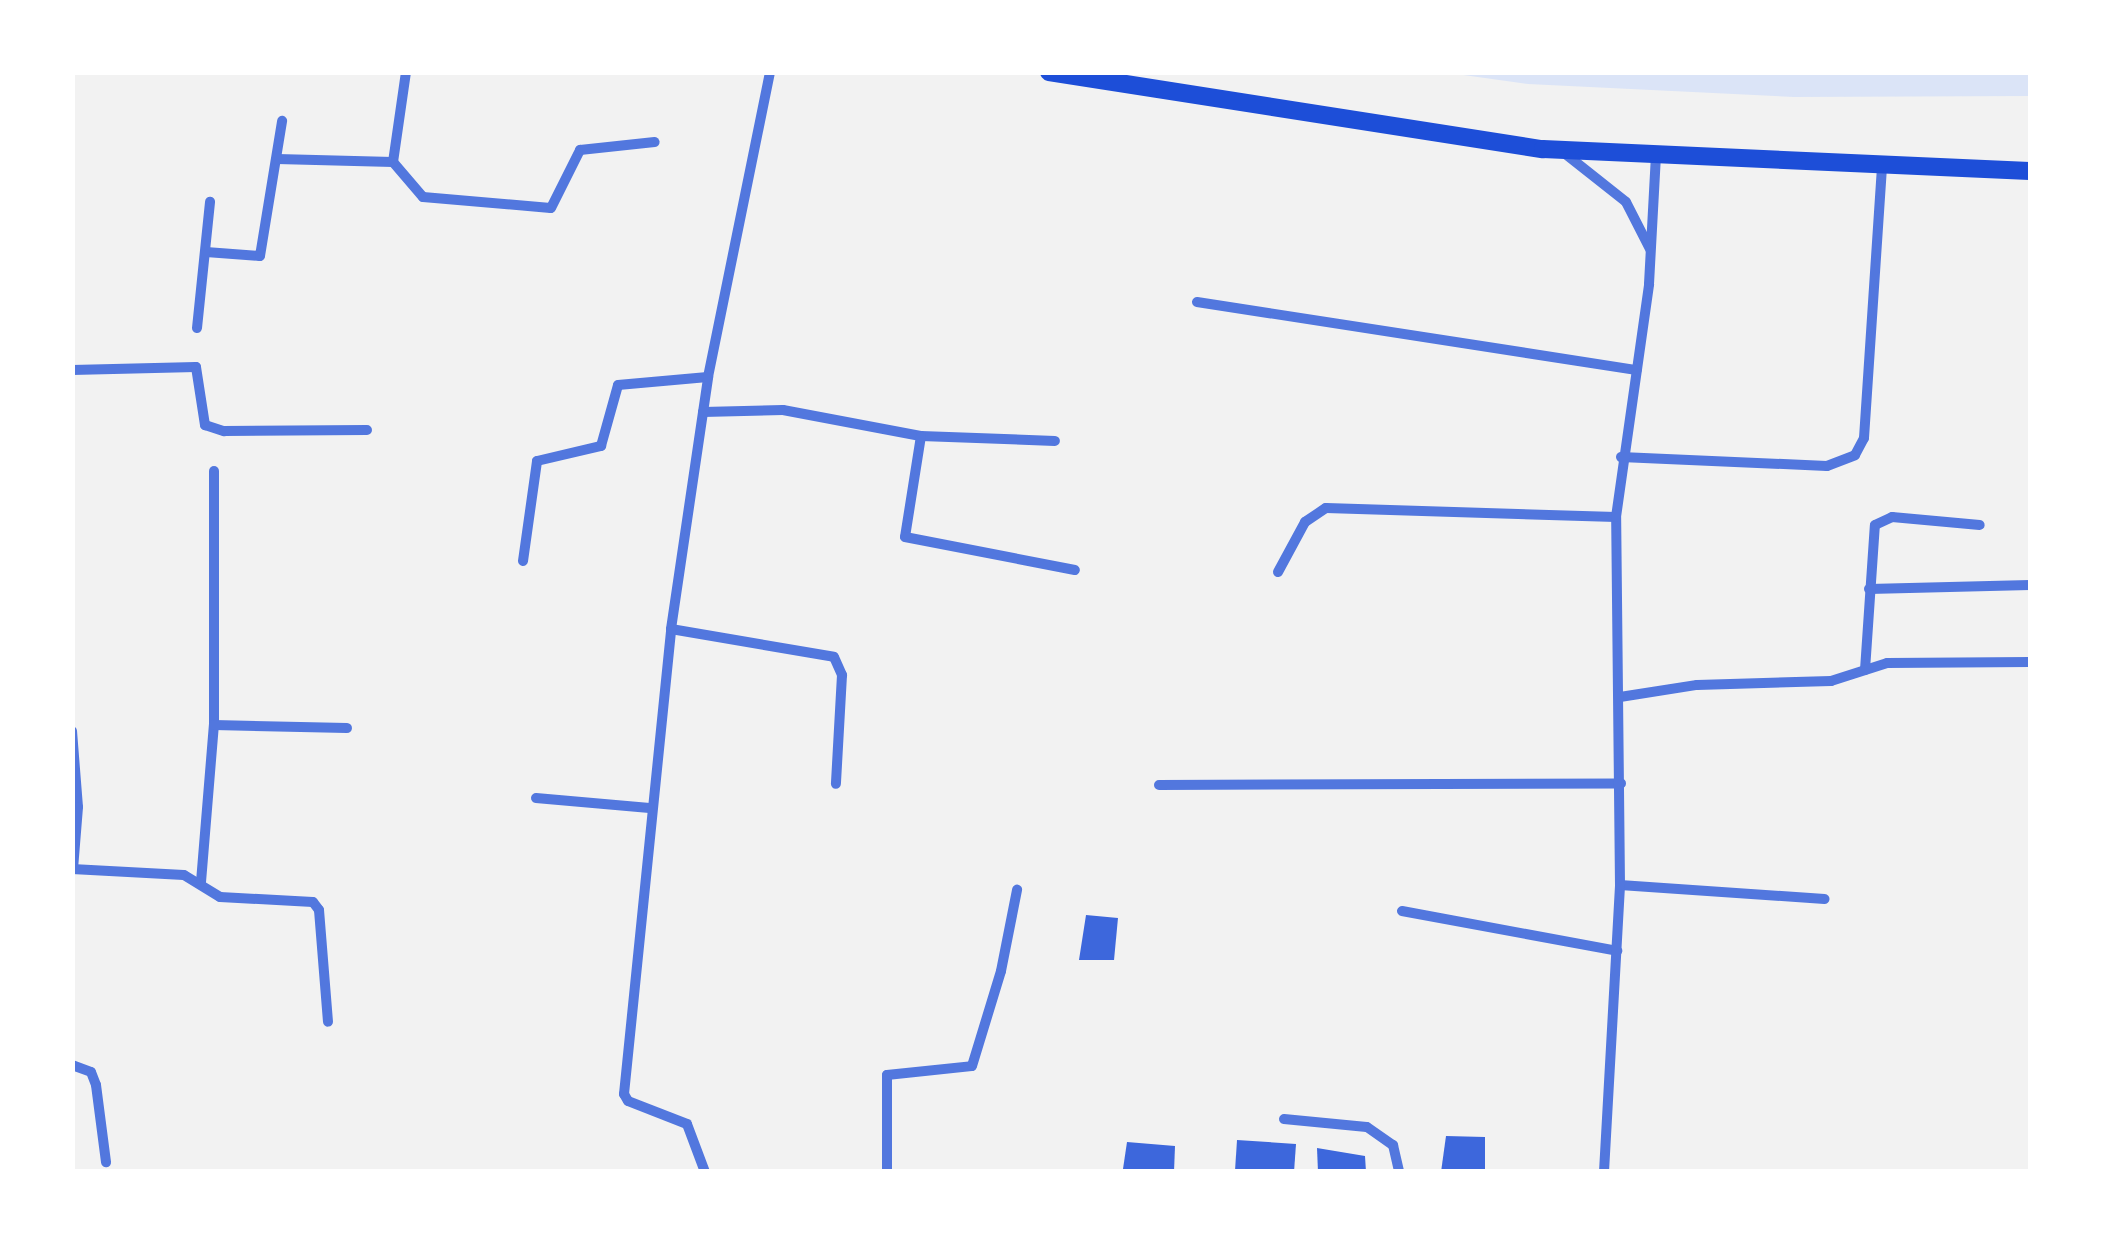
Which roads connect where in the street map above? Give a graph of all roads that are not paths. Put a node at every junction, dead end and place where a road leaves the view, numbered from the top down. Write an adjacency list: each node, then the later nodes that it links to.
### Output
1 (406, 72): 9 (street)
2 (770, 72): 19 (street)
3 (1050, 72): 6 (main road)
4 (282, 121): 8 (street)
5 (655, 142): 9 (street)
6 (1560, 150): 7 (main road); 14 (street)
7 (1656, 156): 10 (main road); 14 (street)
8 (277, 159): 9 (street); 13 (street)
9 (393, 162)
10 (1882, 166): 11 (main road); 24 (street)
11 (2030, 171)
12 (210, 202): 13 (street)
13 (206, 252): 16 (street)
14 (1652, 254): 18 (street)
15 (1197, 302): 18 (street)
16 (197, 328)
17 (72, 370): 21 (street)
18 (1636, 370): 24 (street)
19 (708, 377): 20 (street); 28 (street)
20 (703, 412): 22 (street); 33 (street)
21 (367, 430)
22 (921, 436): 23 (street); 29 (street)
23 (1055, 441)
24 (1621, 457): 26 (street)
25 (214, 471): 37 (street)
26 (1616, 517): 30 (street); 36 (street)
27 (1980, 526): 32 (street)
28 (524, 560)
29 (1075, 570)
30 (1278, 572)
31 (2030, 585): 32 (street)
32 (1869, 589): 35 (street)
33 (671, 629): 40 (street); 44 (street)
34 (2030, 662): 35 (street)
35 (1866, 670): 36 (street)
36 (1620, 697): 41 (street)
37 (214, 725): 38 (street); 46 (street)
38 (347, 728)
39 (72, 732): 45 (street)
40 (836, 784)
41 (1621, 784): 42 (street); 47 (street)
42 (1159, 785)
43 (536, 798): 44 (street)
44 (650, 808): 56 (street)
45 (73, 869): 46 (street)
46 (201, 882): 52 (street)
47 (1620, 885): 49 (street); 51 (street)
48 (1016, 890): 57 (street)
49 (1826, 900)
50 (1402, 911): 51 (street)
51 (1616, 950): 59 (street)
52 (328, 1022)
53 (72, 1065): 55 (street)
54 (1284, 1119): 58 (street)
55 (106, 1162)
56 (705, 1172)
57 (886, 1172)
58 (1399, 1172)
59 (1604, 1172)

